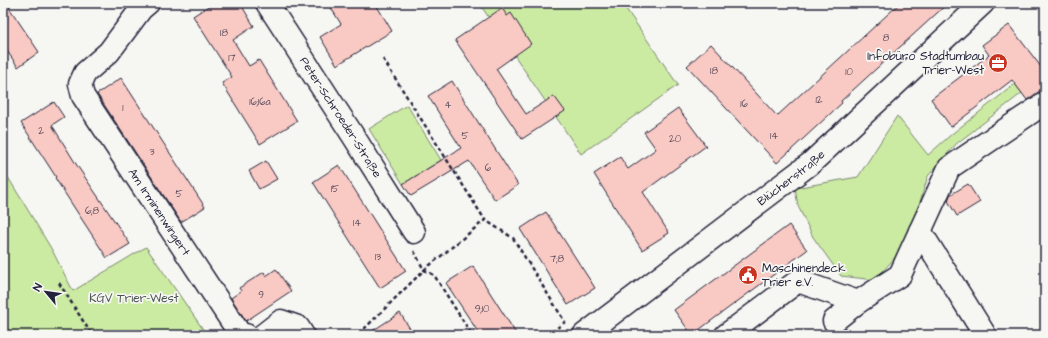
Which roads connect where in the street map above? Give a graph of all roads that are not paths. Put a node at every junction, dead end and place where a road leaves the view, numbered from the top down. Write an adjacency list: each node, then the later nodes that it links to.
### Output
1 (148, 3): 9 (street, Am Irminenwingert)
2 (267, 3): 6 (street, Peter-Schroeder-Straße)
3 (983, 3): 12 (street, Blücherstraße)
4 (1045, 103): 5 (street)
5 (920, 231): 7 (street); 14 (street)
6 (414, 232)
7 (858, 302): 8 (street); 13 (street)
8 (834, 321)
9 (246, 335)
10 (262, 335): 11 (street)
11 (303, 335)
12 (584, 335)
13 (726, 335)
14 (985, 335)

